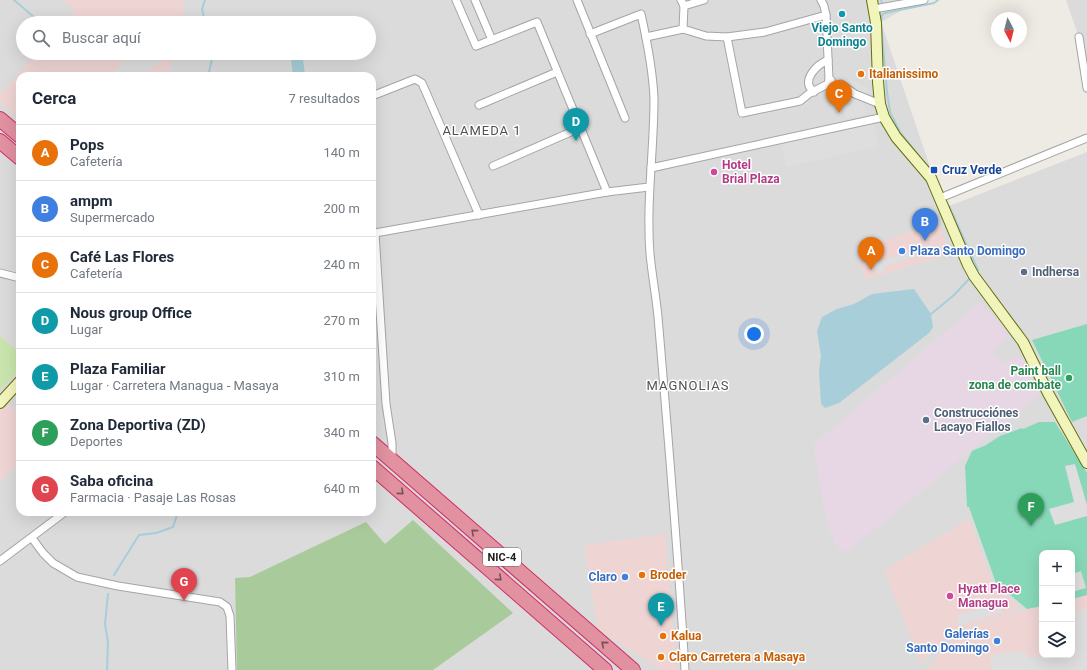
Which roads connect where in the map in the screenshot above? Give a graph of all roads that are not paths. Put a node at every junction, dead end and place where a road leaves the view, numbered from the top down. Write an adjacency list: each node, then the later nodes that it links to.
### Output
1 (456, 0): 15 (street)
2 (475, 0): 15 (street)
3 (577, 0): 11 (street)
4 (704, 0): 7 (street)
5 (821, 0): 9 (street)
6 (924, 0): 8 (street)
7 (682, 3): 10 (street)
8 (873, 5): 22 (street)
9 (826, 15): 13 (street); 16 (street)
10 (682, 29): 12 (street); 13 (street)
11 (590, 34): 12 (street); 25 (street)
12 (646, 37): 33 (street)
13 (727, 37): 20 (street)
14 (1079, 37): 19 (street)
15 (492, 40): 17 (street)
16 (828, 60): 20 (street); 20 (street)
17 (557, 72): 23 (street); 27 (street)
18 (841, 84): 22 (street)
19 (1087, 88)
20 (814, 92)
21 (376, 94): 37 (street)
22 (880, 104): 24 (street)
23 (479, 105)
24 (884, 117): 33 (street); 36 (street)
25 (625, 118)
26 (0, 119): 28 (highway)
27 (580, 128): 32 (street); 35 (street)
28 (16, 133)
29 (1087, 138): 36 (street)
30 (0, 141): 31 (highway)
31 (16, 155)
32 (493, 166)
33 (651, 168): 34 (street)
34 (649, 187): 35 (street); 54 (street)
35 (607, 192): 37 (street)
36 (940, 198): 46 (street)
37 (479, 215): 38 (street)
38 (376, 233)
39 (376, 249): 45 (street)
40 (0, 273): 41 (street)
41 (16, 277)
42 (16, 385): 43 (street)
43 (0, 403)
44 (376, 446): 45 (highway, NIC-4)
45 (392, 460): 53 (highway, NIC-4, one-way to 45)
46 (1087, 463)
47 (376, 470): 52 (highway, NIC-4, one-way to 52)
48 (60, 516): 49 (street)
49 (32, 538): 50 (street); 51 (street)
50 (0, 560)
51 (232, 670)
52 (605, 670)
53 (633, 670)
54 (685, 670)

